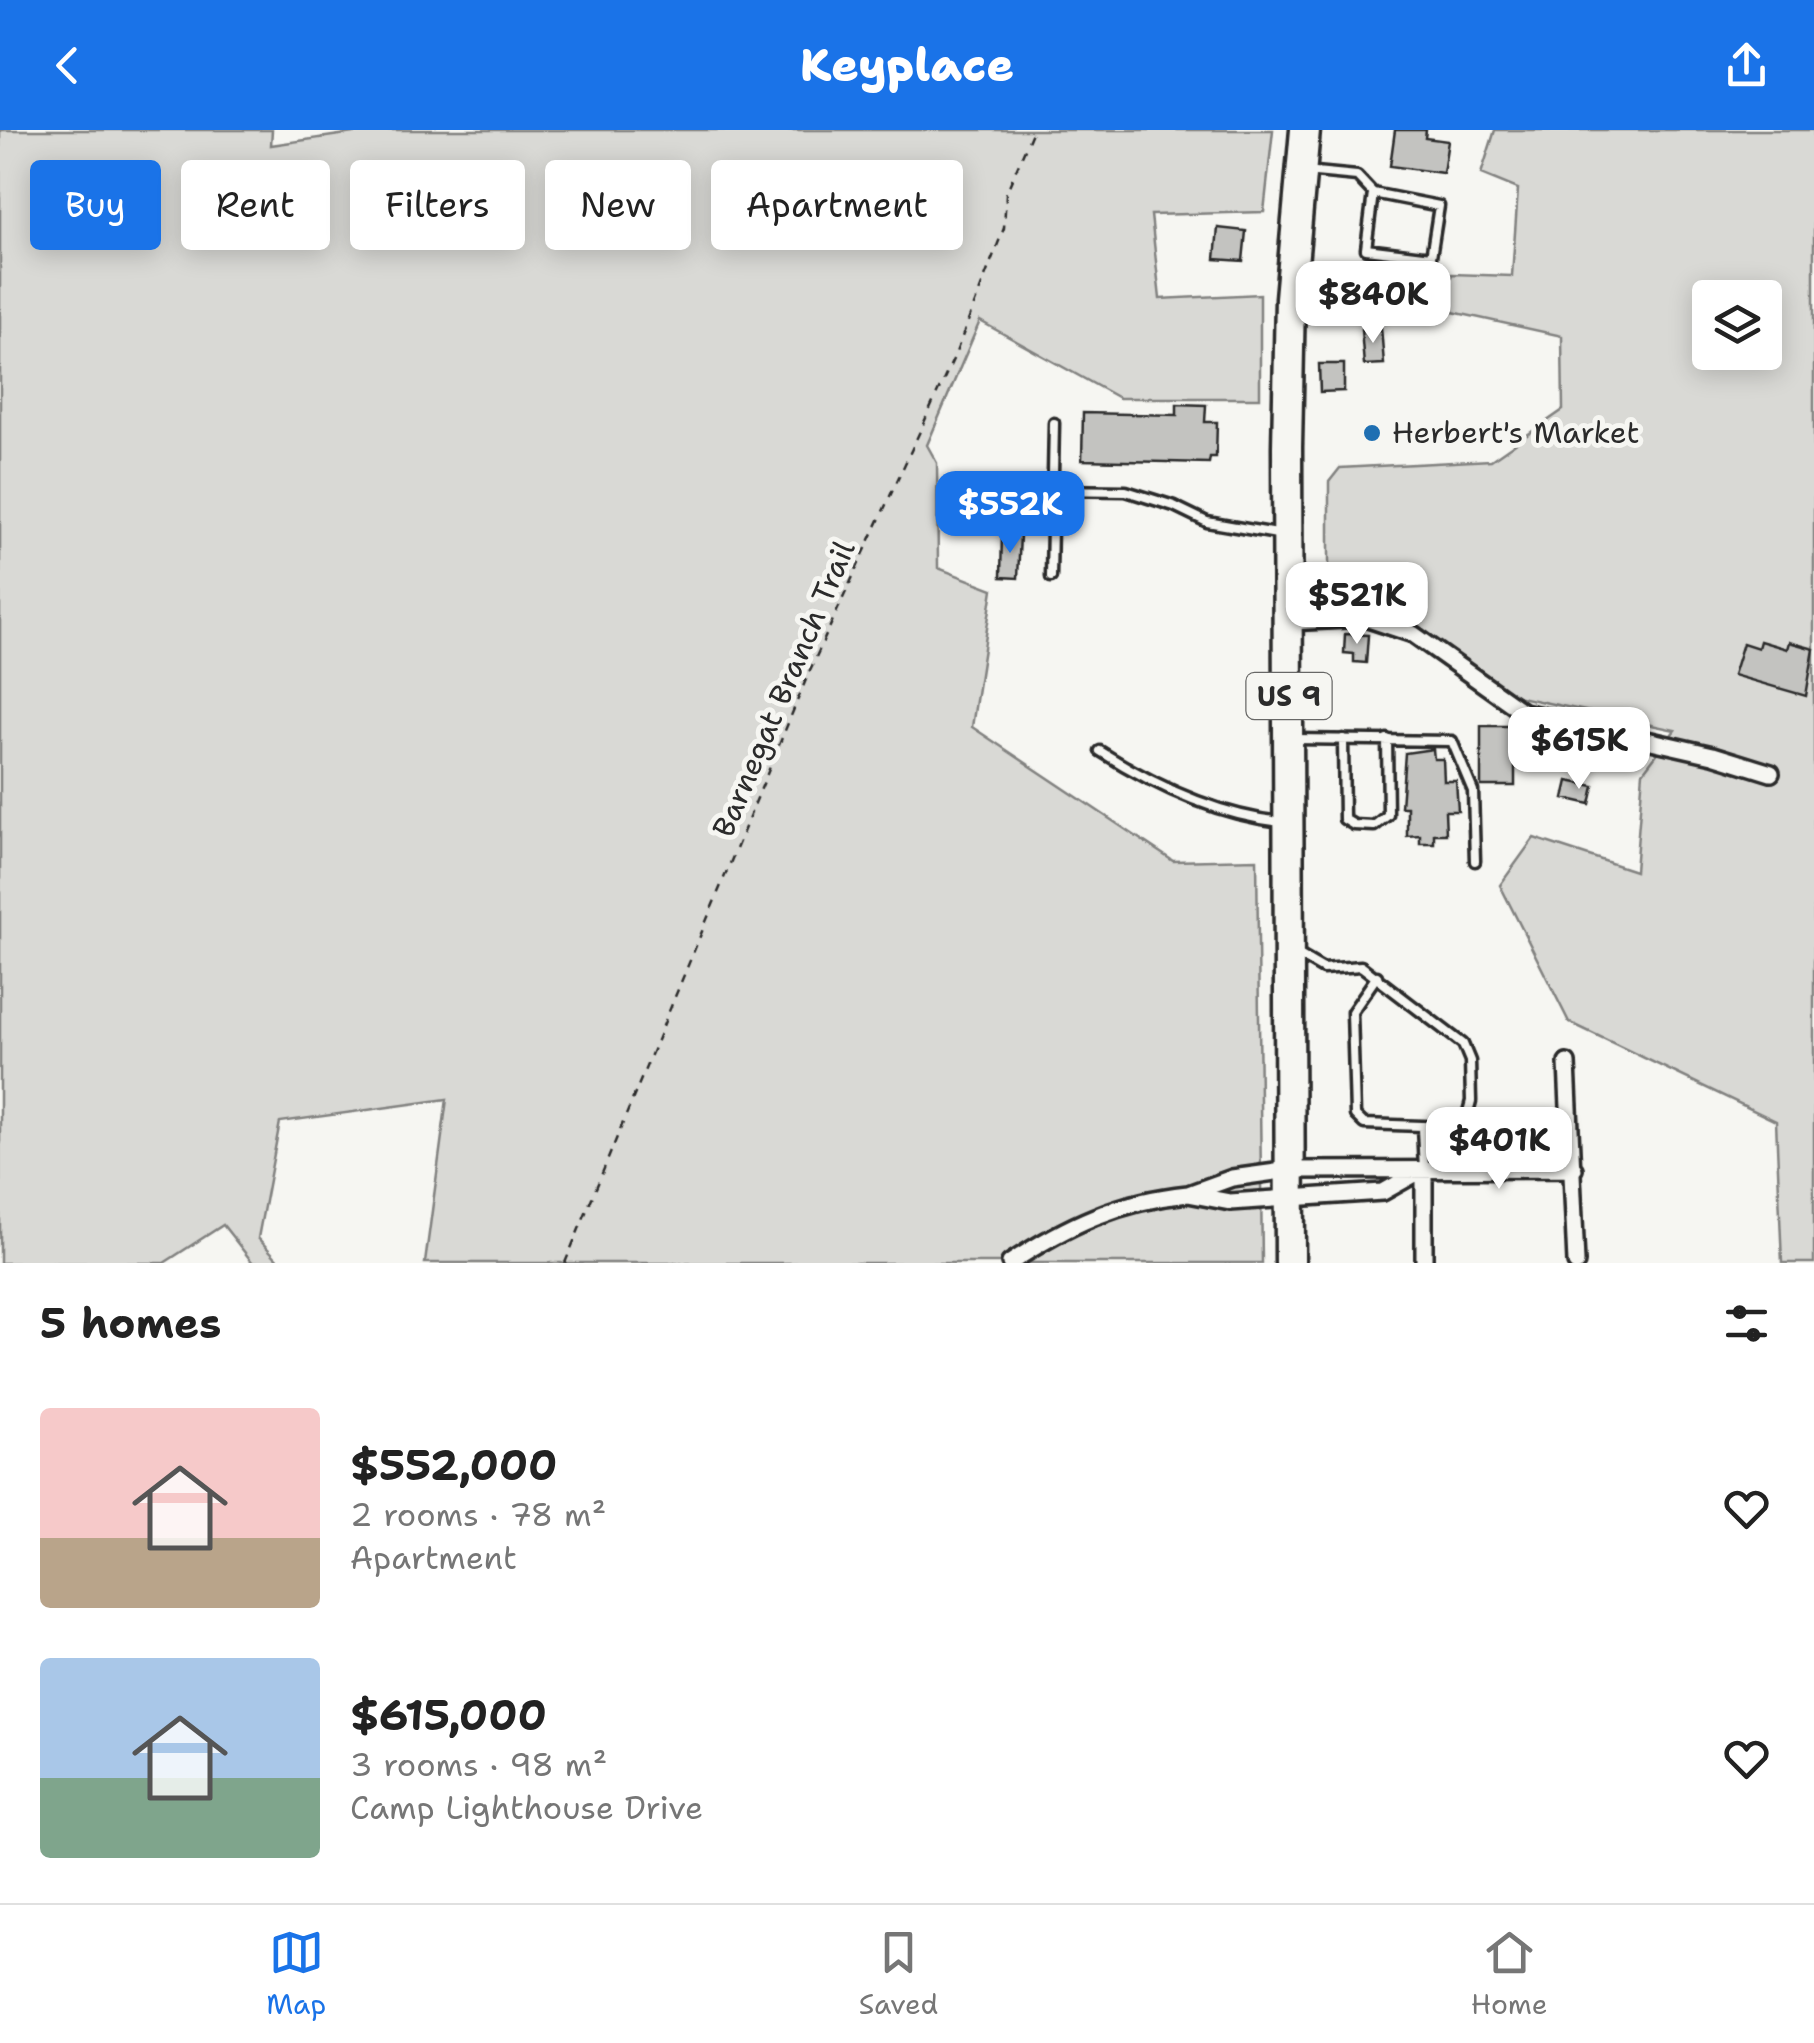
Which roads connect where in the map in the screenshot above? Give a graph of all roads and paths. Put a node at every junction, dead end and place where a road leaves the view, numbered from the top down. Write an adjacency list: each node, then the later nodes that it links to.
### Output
1 (1033, 130): 25 (path, Barnegat Branch Trail)
2 (1305, 130): 3 (highway, US 9)
3 (1300, 171): 4 (lane); 7 (highway, US 9)
4 (1373, 193): 4 (lane)
5 (1054, 423): 6 (lane)
6 (1051, 490): 7 (lane); 8 (lane)
7 (1287, 536): 9 (highway, US 9)
8 (1052, 577)
9 (1288, 622): 10 (highway, US 9); 14 (street)
10 (1289, 739): 11 (lane); 15 (highway, US 9)
11 (1343, 739): 12 (lane); 12 (lane)
12 (1387, 739): 16 (lane)
13 (1100, 751): 15 (lane)
14 (1771, 773)
15 (1290, 823): 17 (highway, US 9)
16 (1474, 861)
17 (1290, 945): 18 (lane); 23 (highway, US 9)
18 (1377, 976): 20 (lane); 20 (lane)
19 (1567, 1062): 22 (street)
20 (1422, 1127): 21 (lane)
21 (1424, 1169): 22 (street); 23 (street); 23 (street); 28 (street)
22 (1574, 1169): 29 (street)
23 (1290, 1184): 24 (street); 24 (street); 27 (highway, US 9)
24 (1188, 1194): 26 (street)
25 (564, 1263)
26 (1010, 1263)
27 (1290, 1263)
28 (1424, 1263)
29 (1576, 1263)

